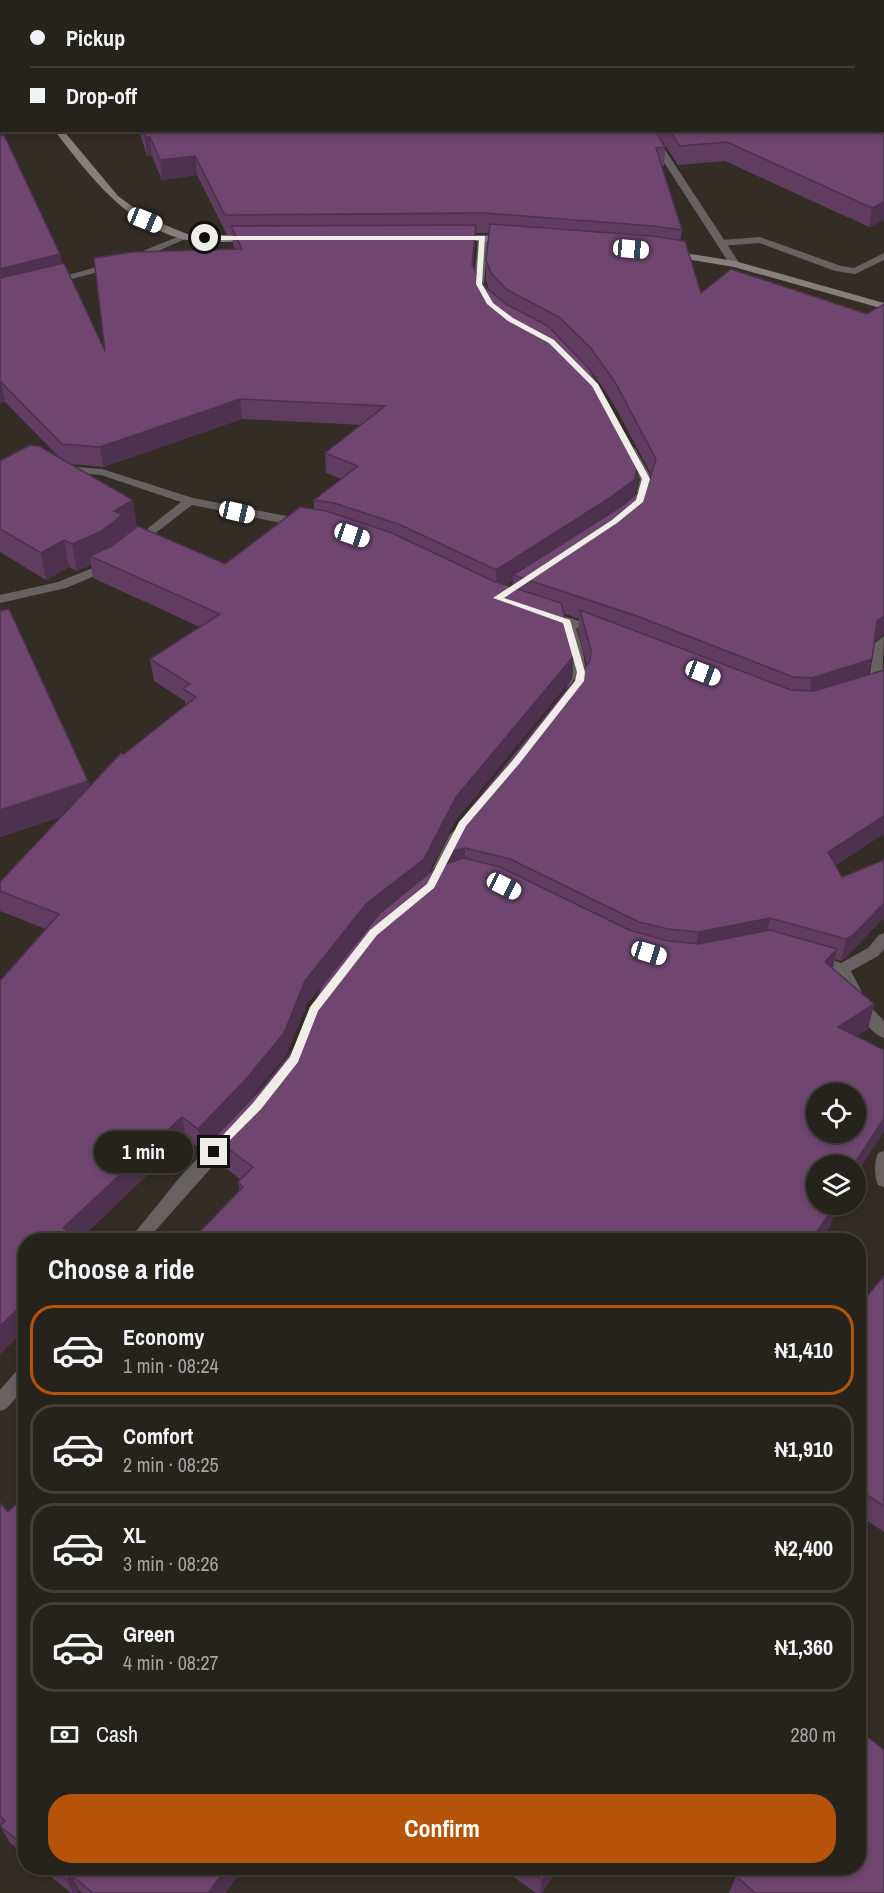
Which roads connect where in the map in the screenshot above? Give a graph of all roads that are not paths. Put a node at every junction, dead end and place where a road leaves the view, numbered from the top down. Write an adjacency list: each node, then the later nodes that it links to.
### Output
1 (60, 132): 3 (main road)
2 (648, 132): 8 (street)
3 (185, 237): 6 (main road); 12 (street)
4 (448, 238): 5 (main road)
5 (483, 238): 7 (main road); 13 (street)
6 (259, 239)
7 (519, 240)
8 (721, 243): 10 (street); 11 (street)
9 (661, 253): 11 (main road)
10 (884, 256)
11 (735, 264): 14 (main road)
12 (44, 283)
13 (491, 304)
14 (884, 306)
15 (621, 434): 18 (street)
16 (45, 468): 17 (street)
17 (190, 501): 19 (street); 20 (street)
18 (623, 515)
19 (318, 526)
20 (0, 599)
21 (537, 612): 22 (street)
22 (567, 621): 23 (street); 26 (street)
23 (608, 635)
24 (884, 640): 25 (street)
25 (874, 686)
26 (565, 700)
27 (462, 824): 28 (street)
28 (453, 879)
29 (884, 939): 31 (street)
30 (804, 957): 31 (street)
31 (842, 969): 32 (street)
32 (884, 1032)
33 (241, 1123): 36 (street)
34 (884, 1158): 35 (street)
35 (884, 1180)
36 (143, 1233)
37 (18, 1382): 38 (street)
38 (0, 1403)

